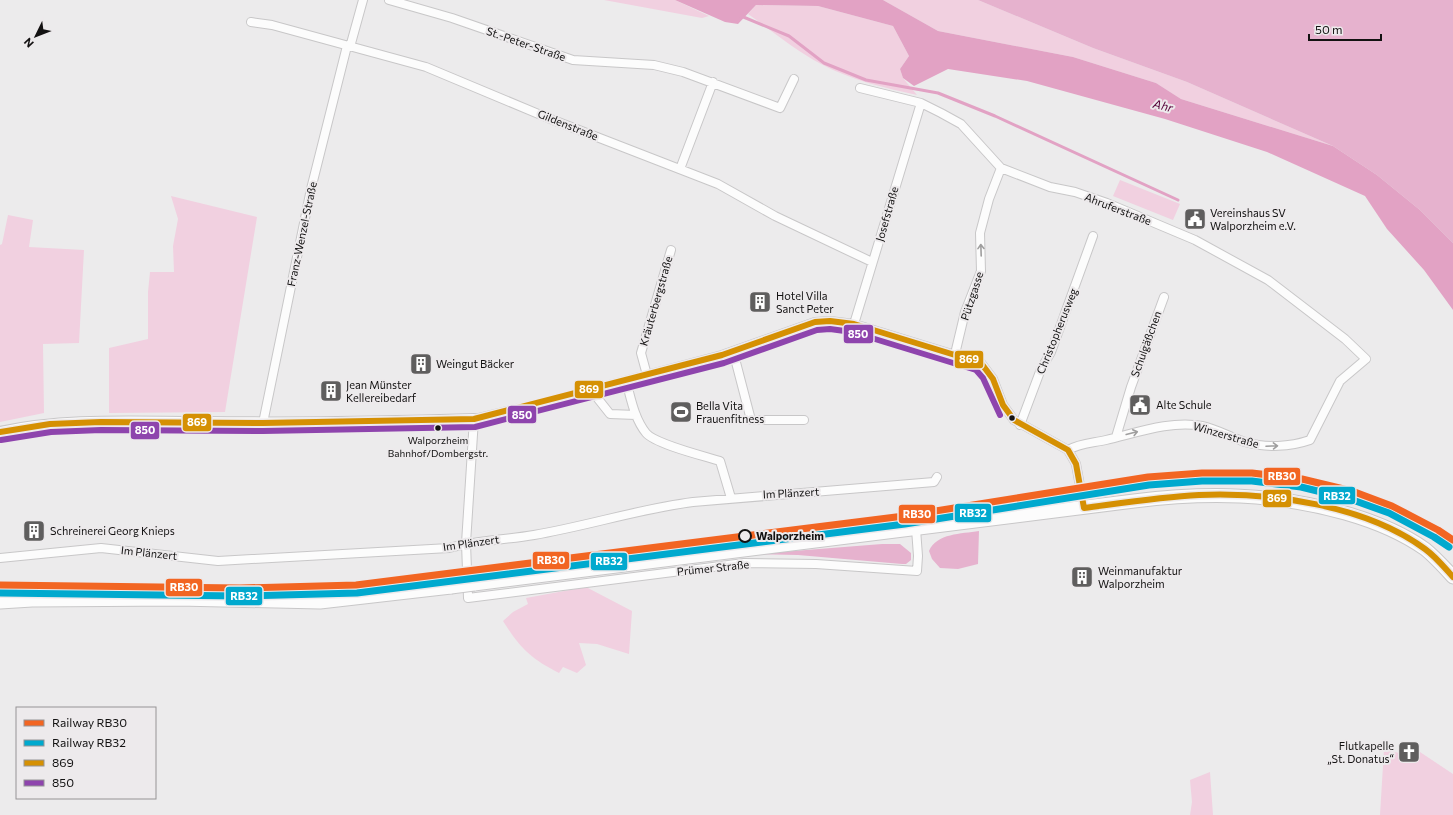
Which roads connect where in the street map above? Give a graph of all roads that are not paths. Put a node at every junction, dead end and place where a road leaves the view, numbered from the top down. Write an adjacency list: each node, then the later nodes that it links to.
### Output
1 (363, 0): 4 (street, Franz-Wenzel-Straße)
2 (389, 0): 6 (street, St.-Peter-Straße)
3 (251, 22): 4 (street, Gildenstraße)
4 (348, 47): 10 (street, Gildenstraße); 25 (street, Franz-Wenzel-Straße)
5 (794, 79): 6 (street, St.-Peter-Straße)
6 (713, 82): 10 (street)
7 (860, 88): 8 (street, Ahruferstraße)
8 (919, 107): 9 (street, Ahruferstraße); 13 (street, Josefstraße)
9 (1001, 168): 17 (street, Pützgasse, one-way to 9); 18 (street, Ahruferstraße)
10 (680, 169): 13 (street, Gildenstraße)
11 (1093, 236): 26 (street, Christopherusweg)
12 (671, 250): 19 (street, Kräuterbergstraße)
13 (872, 262): 15 (street, Josefstraße)
14 (1164, 297): 28 (street, Schulgäßchen)
15 (854, 324): 16 (street); 17 (street)
16 (733, 351): 19 (street); 24 (street)
17 (955, 354): 26 (street)
18 (1366, 359): 28 (street, Winzerstraße, one-way to 18)
19 (647, 375): 20 (street)
20 (626, 381): 21 (street); 22 (street)
21 (591, 390): 22 (street); 23 (street)
22 (636, 415): 31 (street)
23 (474, 419): 25 (street); 34 (street)
24 (804, 420)
25 (263, 422): 27 (street)
26 (1020, 425): 29 (street)
27 (0, 432)
28 (1116, 438): 29 (street, Winzerstraße)
29 (1068, 450): 32 (street)
30 (937, 477): 31 (street, Im Plänzert)
31 (731, 498): 34 (street, Im Plänzert)
32 (1084, 508): 33 (main road); 36 (main road)
33 (916, 529): 34 (street, Prümer Straße); 37 (main road, bridge)
34 (466, 543): 35 (street, Im Plänzert)
35 (0, 558)
36 (1453, 576)
37 (0, 602)

